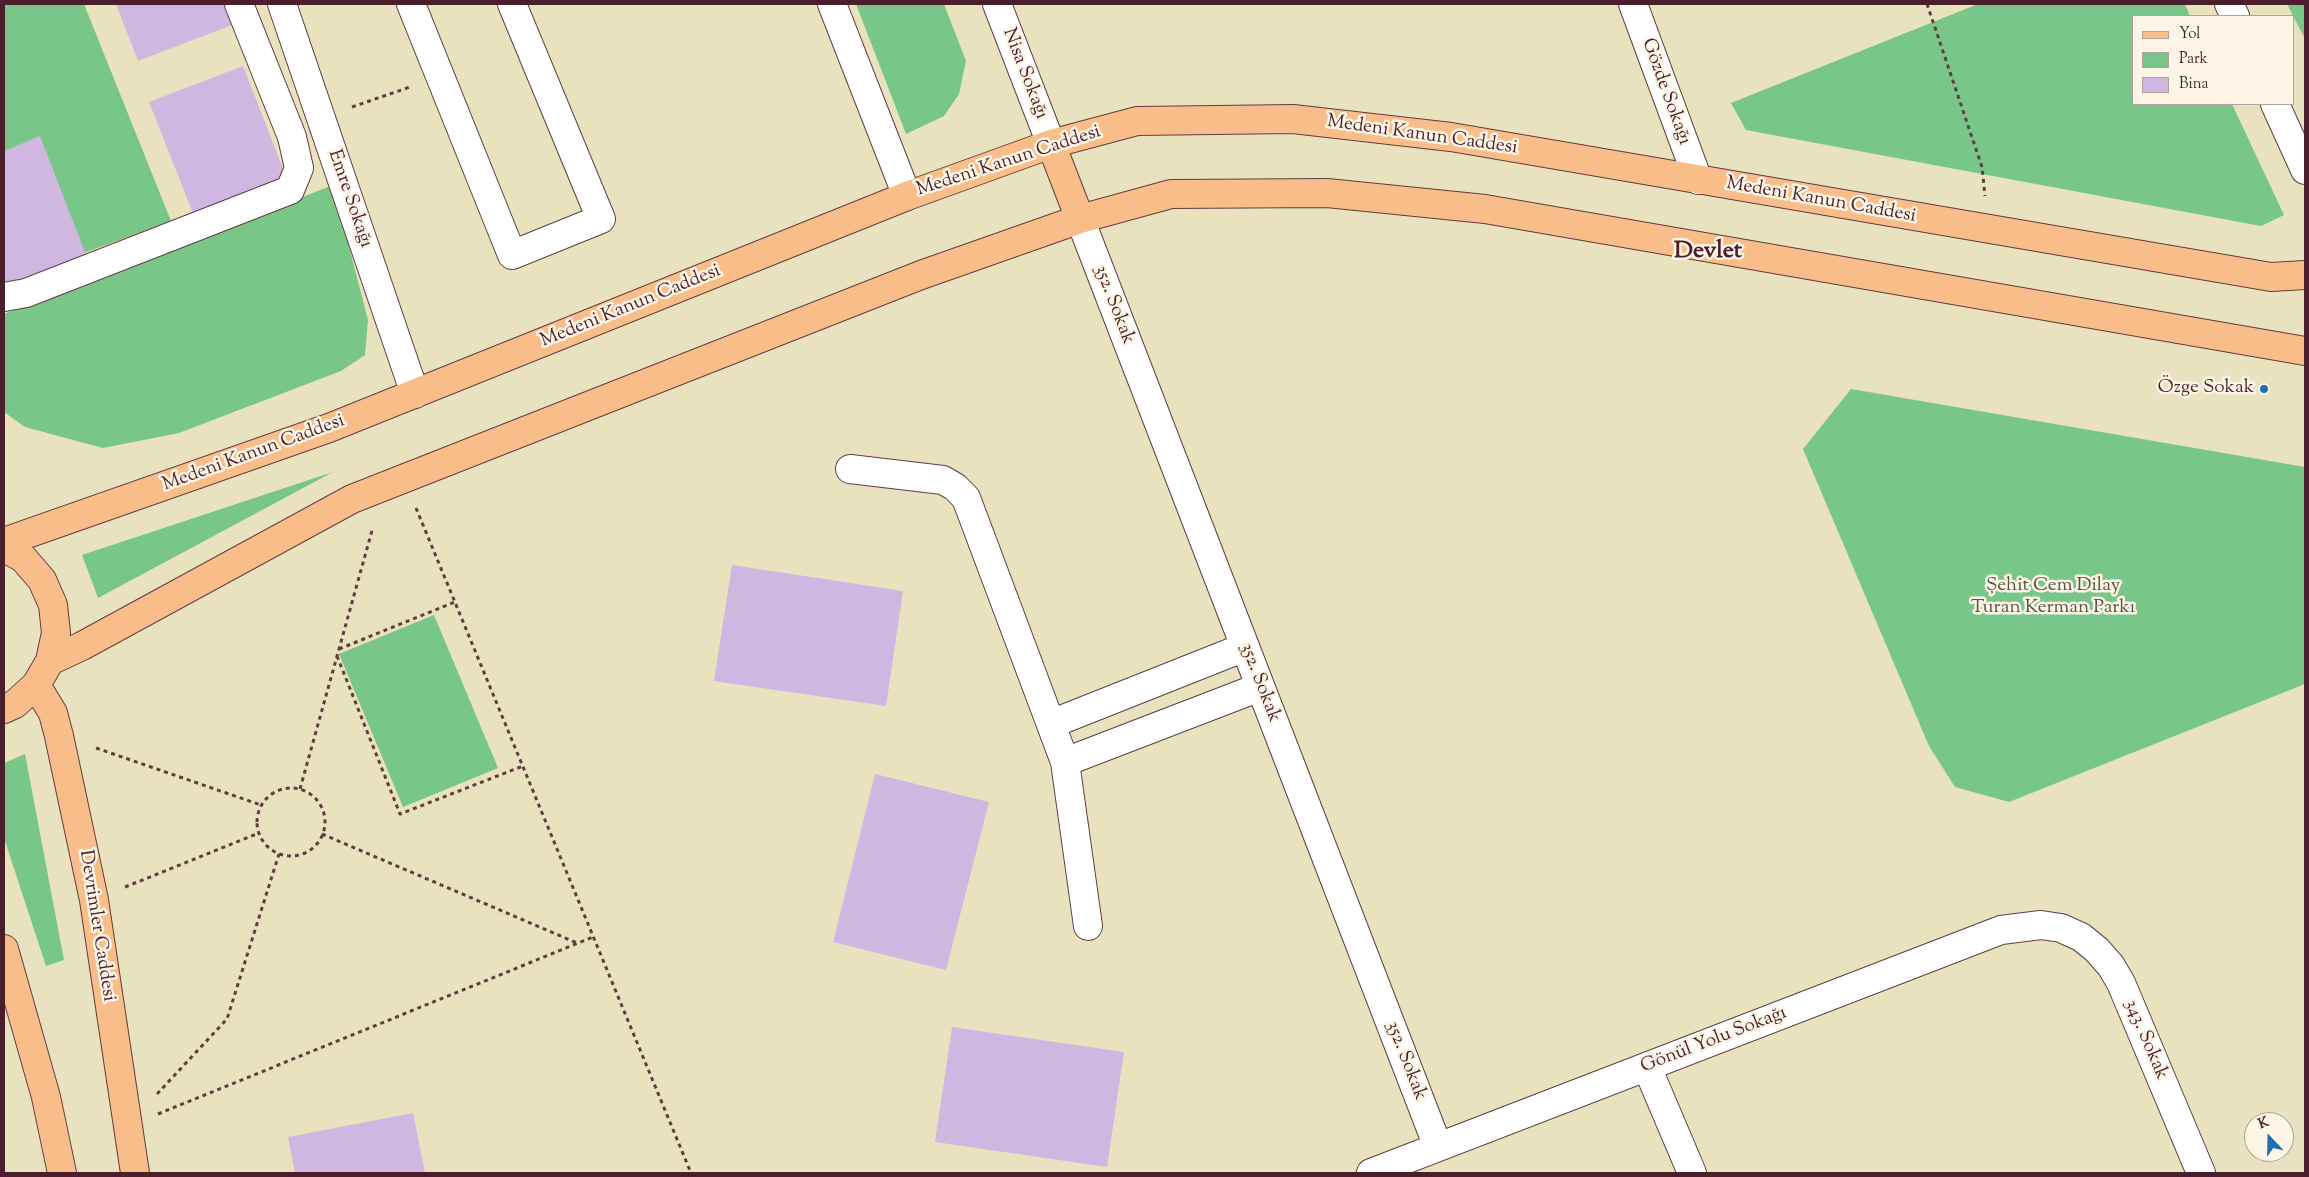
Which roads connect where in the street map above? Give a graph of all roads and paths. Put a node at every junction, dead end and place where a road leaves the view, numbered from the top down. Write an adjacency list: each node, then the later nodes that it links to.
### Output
1 (239, 4): 21 (street)
2 (282, 4): 11 (street, Emre Sokağı)
3 (411, 4): 9 (street)
4 (512, 4): 9 (street)
5 (832, 4): 15 (street)
6 (997, 4): 12 (street, Nisa Sokağı)
7 (1633, 4): 14 (street, Gözde Sokağı)
8 (1927, 4): 17 (path)
9 (440, 76): 11 (path)
10 (2275, 105): 13 (street)
11 (321, 118): 23 (street, Emre Sokağı)
12 (1051, 144): 14 (main road, Medeni Kanun Caddesi); 15 (main road, Medeni Kanun Caddesi); 16 (main road)
13 (2305, 170)
14 (1698, 180): 17 (main road, Medeni Kanun Caddesi)
15 (907, 196): 23 (main road, Medeni Kanun Caddesi)
16 (1080, 219): 22 (main road); 25 (main road); 29 (street, 352. Sokak)
17 (1988, 229): 20 (main road, Medeni Kanun Caddesi)
18 (2305, 262): 20 (main road)
19 (2305, 276): 20 (main road, Medeni Kanun Caddesi)
20 (2271, 277)
21 (4, 297)
22 (2305, 351)
23 (415, 394): 26 (main road, Medeni Kanun Caddesi)
24 (850, 470): 36 (street)
25 (394, 483): 28 (path); 30 (path); 32 (main road)
26 (4, 542)
27 (4, 548): 32 (main road)
28 (455, 602): 30 (path); 39 (path)
29 (1245, 647): 34 (street, 352. Sokak); 36 (street)
30 (338, 649): 31 (path)
31 (336, 656): 39 (path); 40 (path)
32 (50, 661): 33 (main road)
33 (36, 685): 35 (main road); 37 (main road, Devrimler Caddesi)
34 (1260, 687): 38 (street); 53 (street, 352. Sokak)
35 (4, 709)
36 (1051, 724): 38 (street)
37 (60, 736): 41 (path); 45 (main road, Devrimler Caddesi)
38 (1065, 762): 46 (street)
39 (523, 766): 48 (path)
40 (300, 788): 41 (path); 43 (path)
41 (261, 805): 42 (path)
42 (259, 833): 44 (path); 45 (path)
43 (322, 834): 44 (path); 49 (path)
44 (279, 854): 52 (path)
45 (94, 900): 52 (main road, Devrimler Caddesi)
46 (1088, 926)
47 (2061, 928): 51 (street, Gönül Yolu Sokağı); 59 (street, 343. Sokak)
48 (593, 937): 49 (path); 56 (path)
49 (578, 944): 52 (path)
50 (4, 949): 54 (main road)
51 (1646, 1067): 53 (street, Gönül Yolu Sokağı); 58 (street)
52 (128, 1126): 55 (main road, Devrimler Caddesi)
53 (1438, 1147): 57 (street, Gönül Yolu Sokağı)
54 (62, 1173)
55 (135, 1173)
56 (691, 1173)
57 (1371, 1173)
58 (1692, 1173)
59 (2201, 1173)

